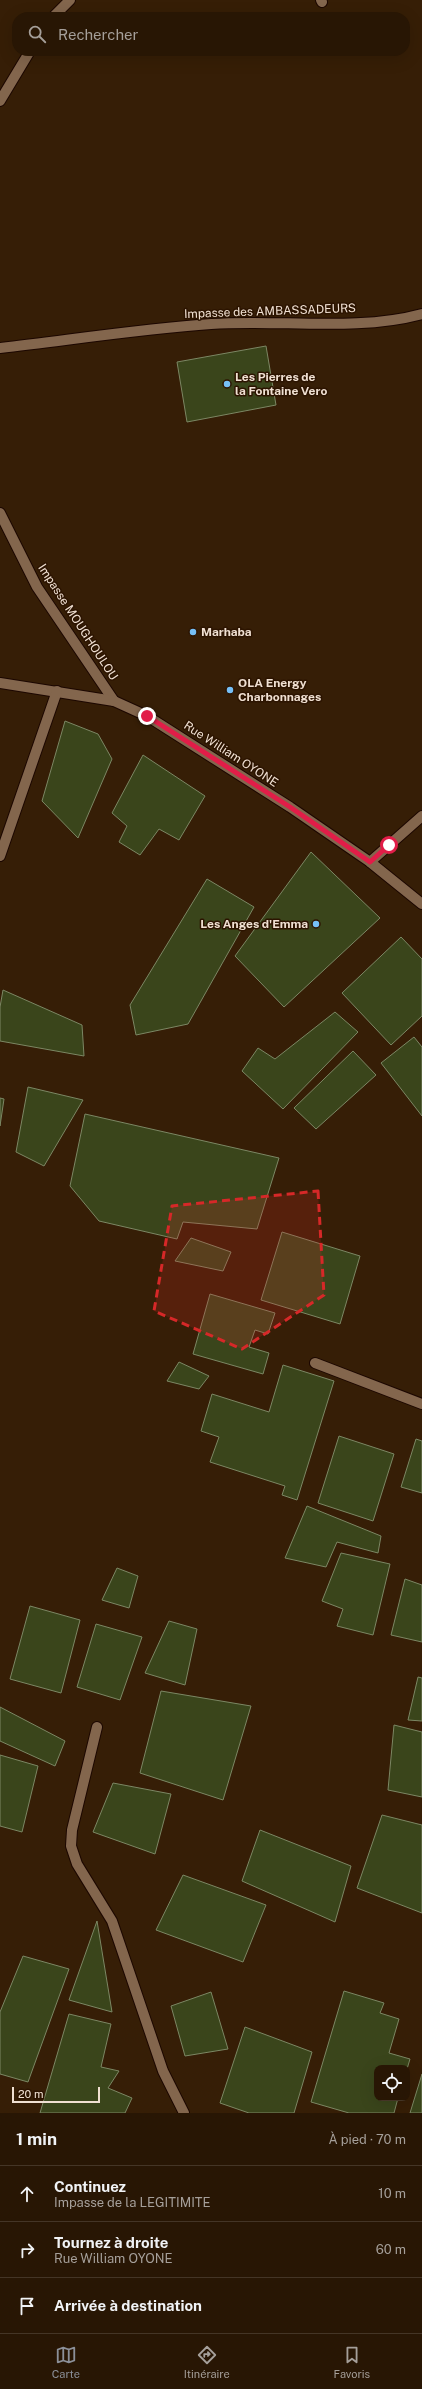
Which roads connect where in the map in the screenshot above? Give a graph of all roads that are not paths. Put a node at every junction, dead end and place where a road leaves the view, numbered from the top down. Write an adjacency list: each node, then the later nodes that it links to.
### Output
1 (70, 0): 2 (street)
2 (59, 12)
3 (27, 56): 4 (street)
4 (0, 101)
5 (422, 314): 6 (street, Impasse des AMBASSADEURS)
6 (0, 348)
7 (0, 513): 10 (street, Impasse MOUGHOULOU)
8 (0, 683): 9 (street, Rue William OYONE)
9 (57, 691): 10 (street, Rue William OYONE); 12 (street)
10 (114, 701): 13 (street, Rue William OYONE)
11 (422, 816): 13 (street)
12 (0, 856)
13 (370, 862): 14 (street, Rue William OYONE)
14 (422, 904)
15 (315, 1363): 16 (street)
16 (422, 1404)
17 (97, 1727): 18 (street)
18 (184, 2113)

